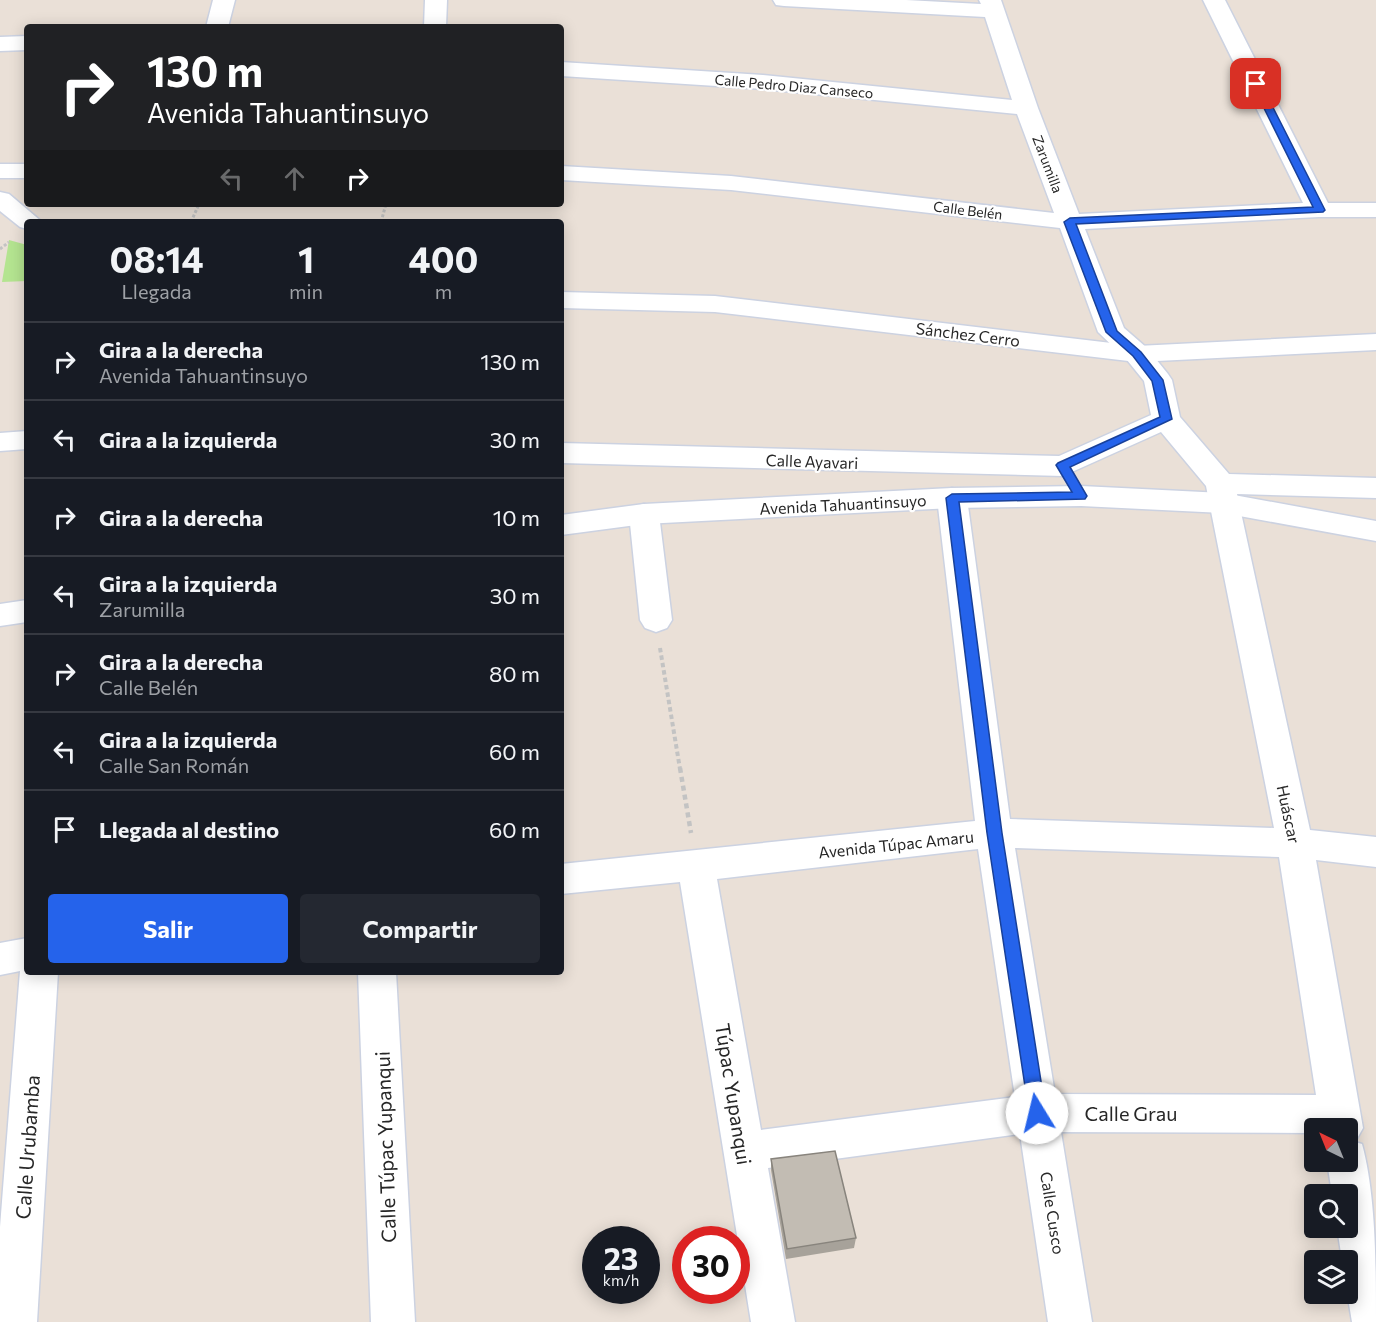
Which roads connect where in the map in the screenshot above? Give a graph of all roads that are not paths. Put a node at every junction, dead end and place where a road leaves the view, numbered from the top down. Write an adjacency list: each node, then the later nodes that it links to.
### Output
1 (224, 0): 6 (street)
2 (436, 0): 7 (street)
3 (784, 0): 5 (street)
4 (1214, 0): 16 (street)
5 (992, 6): 11 (street, Zarumilla)
6 (219, 24)
7 (435, 24)
8 (24, 43): 9 (street)
9 (0, 44)
10 (564, 69): 11 (street, Calle Pedro Diaz Canseco)
11 (1026, 108): 19 (street, Zarumilla)
12 (0, 171): 13 (street)
13 (24, 171)
14 (564, 174): 19 (street, Calle Belén)
15 (0, 199): 18 (street)
16 (1319, 210): 17 (street, Calle Belén); 19 (street, Calle Belén)
17 (1376, 210)
18 (25, 219)
19 (1070, 222): 22 (street, Zarumilla)
20 (564, 300): 22 (street, Sánchez Cerro)
21 (1376, 342): 22 (street, Sánchez Cerro)
22 (1137, 354): 23 (street, Zarumilla)
23 (1166, 419): 27 (street); 29 (street, Zarumilla)
24 (24, 440): 25 (street)
25 (0, 442)
26 (564, 453): 27 (street, Calle Ayavari)
27 (1063, 465): 30 (street)
28 (1376, 488): 29 (street)
29 (1222, 493): 30 (street, Avenida Tahuantinsuyo); 34 (street, Avenida Tahuantinsuyo); 39 (street, Huáscar)
30 (1081, 496): 31 (street, Avenida Tahuantinsuyo)
31 (952, 498): 32 (street, Avenida Tahuantinsuyo); 38 (street, Calle Cusco)
32 (644, 514): 33 (street, Avenida Tahuantinsuyo); 37 (street)
33 (564, 525)
34 (1376, 531)
35 (24, 611): 36 (street)
36 (0, 615)
37 (656, 620)
38 (994, 833): 39 (street, Avenida Túpac Amaru); 41 (street, Avenida Túpac Amaru); 47 (street, Calle Cusco)
39 (1295, 843): 40 (street, Avenida Túpac Amaru); 48 (street, Huáscar)
40 (1376, 852)
41 (696, 866): 42 (street, Avenida Túpac Amaru); 50 (street, Túpac Yupanqui)
42 (564, 879)
43 (24, 955): 44 (street)
44 (0, 959)
45 (39, 975): 52 (street, Calle Urubamba)
46 (377, 975): 53 (street, Calle Túpac Yupanqui)
47 (1037, 1113): 49 (street, Calle Grau); 50 (street, Calle Grau); 55 (street, Calle Cusco)
48 (1341, 1118)
49 (1304, 1120)
50 (744, 1152): 54 (street, Túpac Yupanqui)
51 (1349, 1172): 56 (street)
52 (15, 1322)
53 (393, 1322)
54 (773, 1322)
55 (1070, 1322)
56 (1374, 1322)

